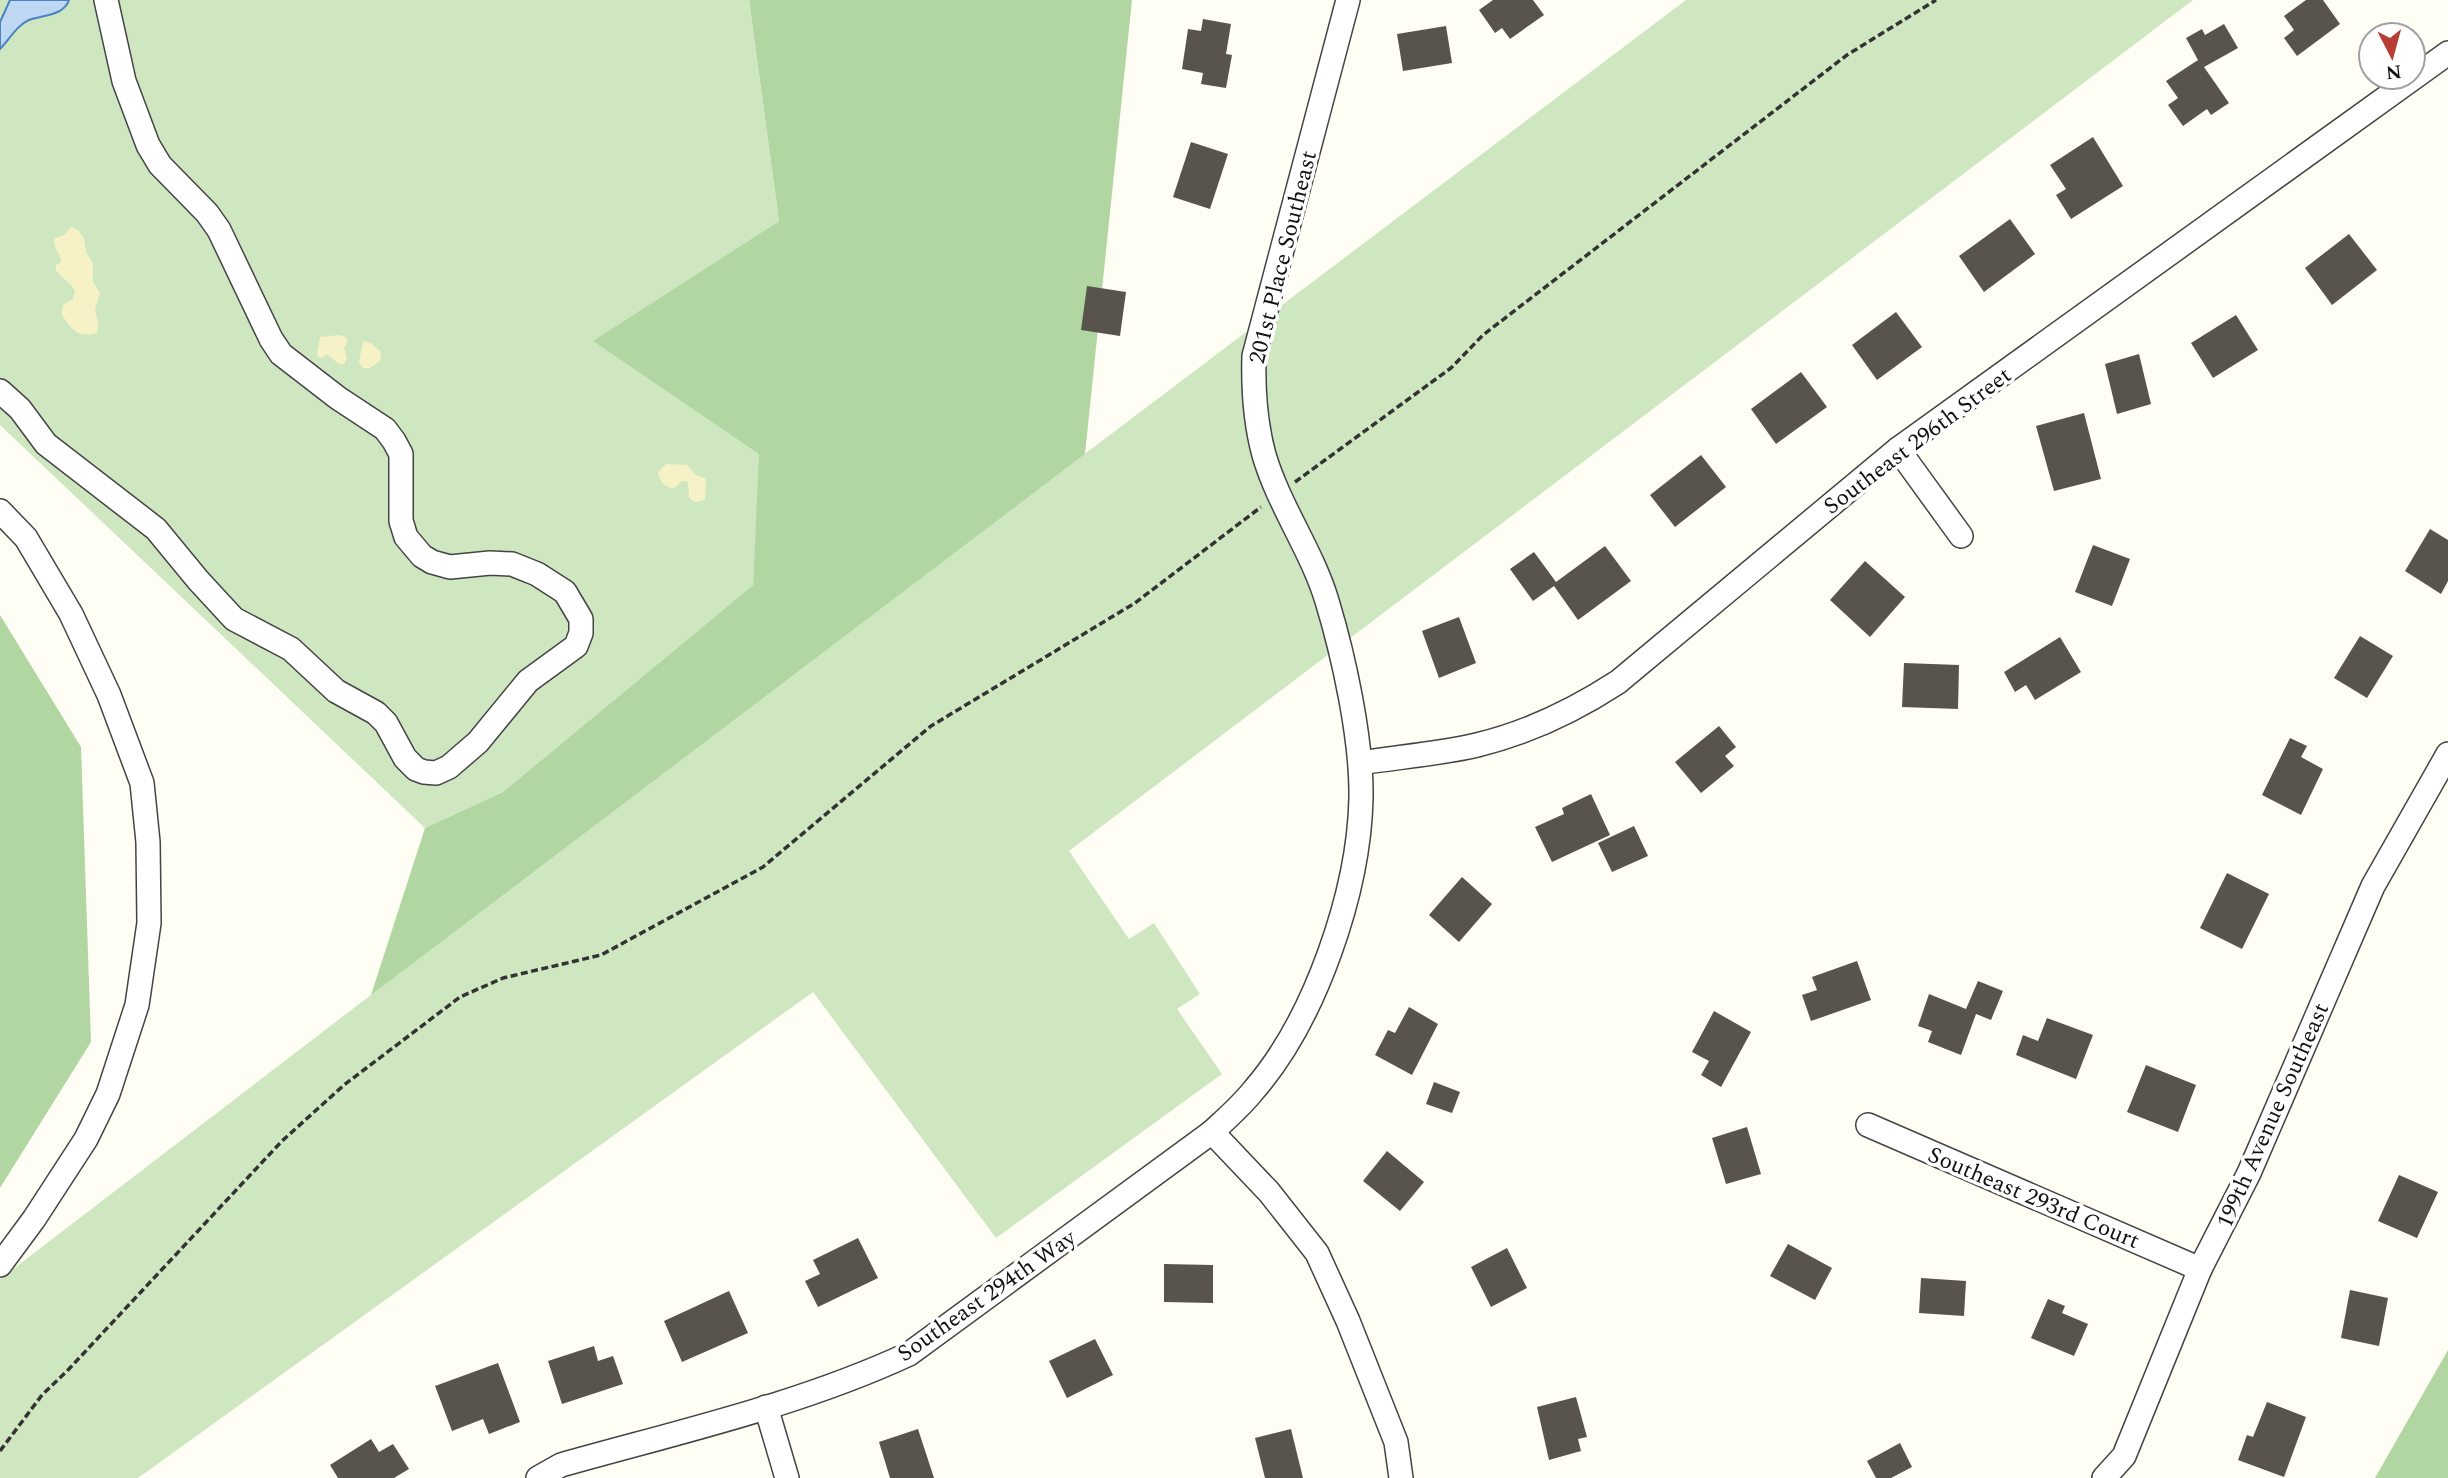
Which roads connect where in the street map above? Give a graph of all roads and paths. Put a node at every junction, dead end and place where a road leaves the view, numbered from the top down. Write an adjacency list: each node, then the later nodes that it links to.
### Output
1 (106, 0): 5 (street)
2 (1348, 0): 7 (street, 201st Place Southeast)
3 (1936, 0): 7 (path)
4 (2448, 53): 6 (street, Southeast 296th Street)
5 (0, 391)
6 (1898, 449): 9 (street); 11 (street, Southeast 296th Street)
7 (1280, 492): 11 (street, 201st Place Southeast); 17 (path)
8 (0, 511): 14 (street)
9 (1961, 536)
10 (2448, 754): 15 (street, 199th Avenue Southeast)
11 (1360, 763): 13 (street, 201st Place Southeast)
12 (1868, 1125): 15 (street, Southeast 293rd Court)
13 (1212, 1132): 16 (street, Southeast 294th Way); 20 (street)
14 (0, 1265)
15 (2200, 1269): 21 (street, 199th Avenue Southeast)
16 (766, 1407): 18 (street, Southeast 294th Way); 19 (street)
17 (0, 1451)
18 (538, 1478)
19 (787, 1478)
20 (1401, 1478)
21 (2104, 1478)

